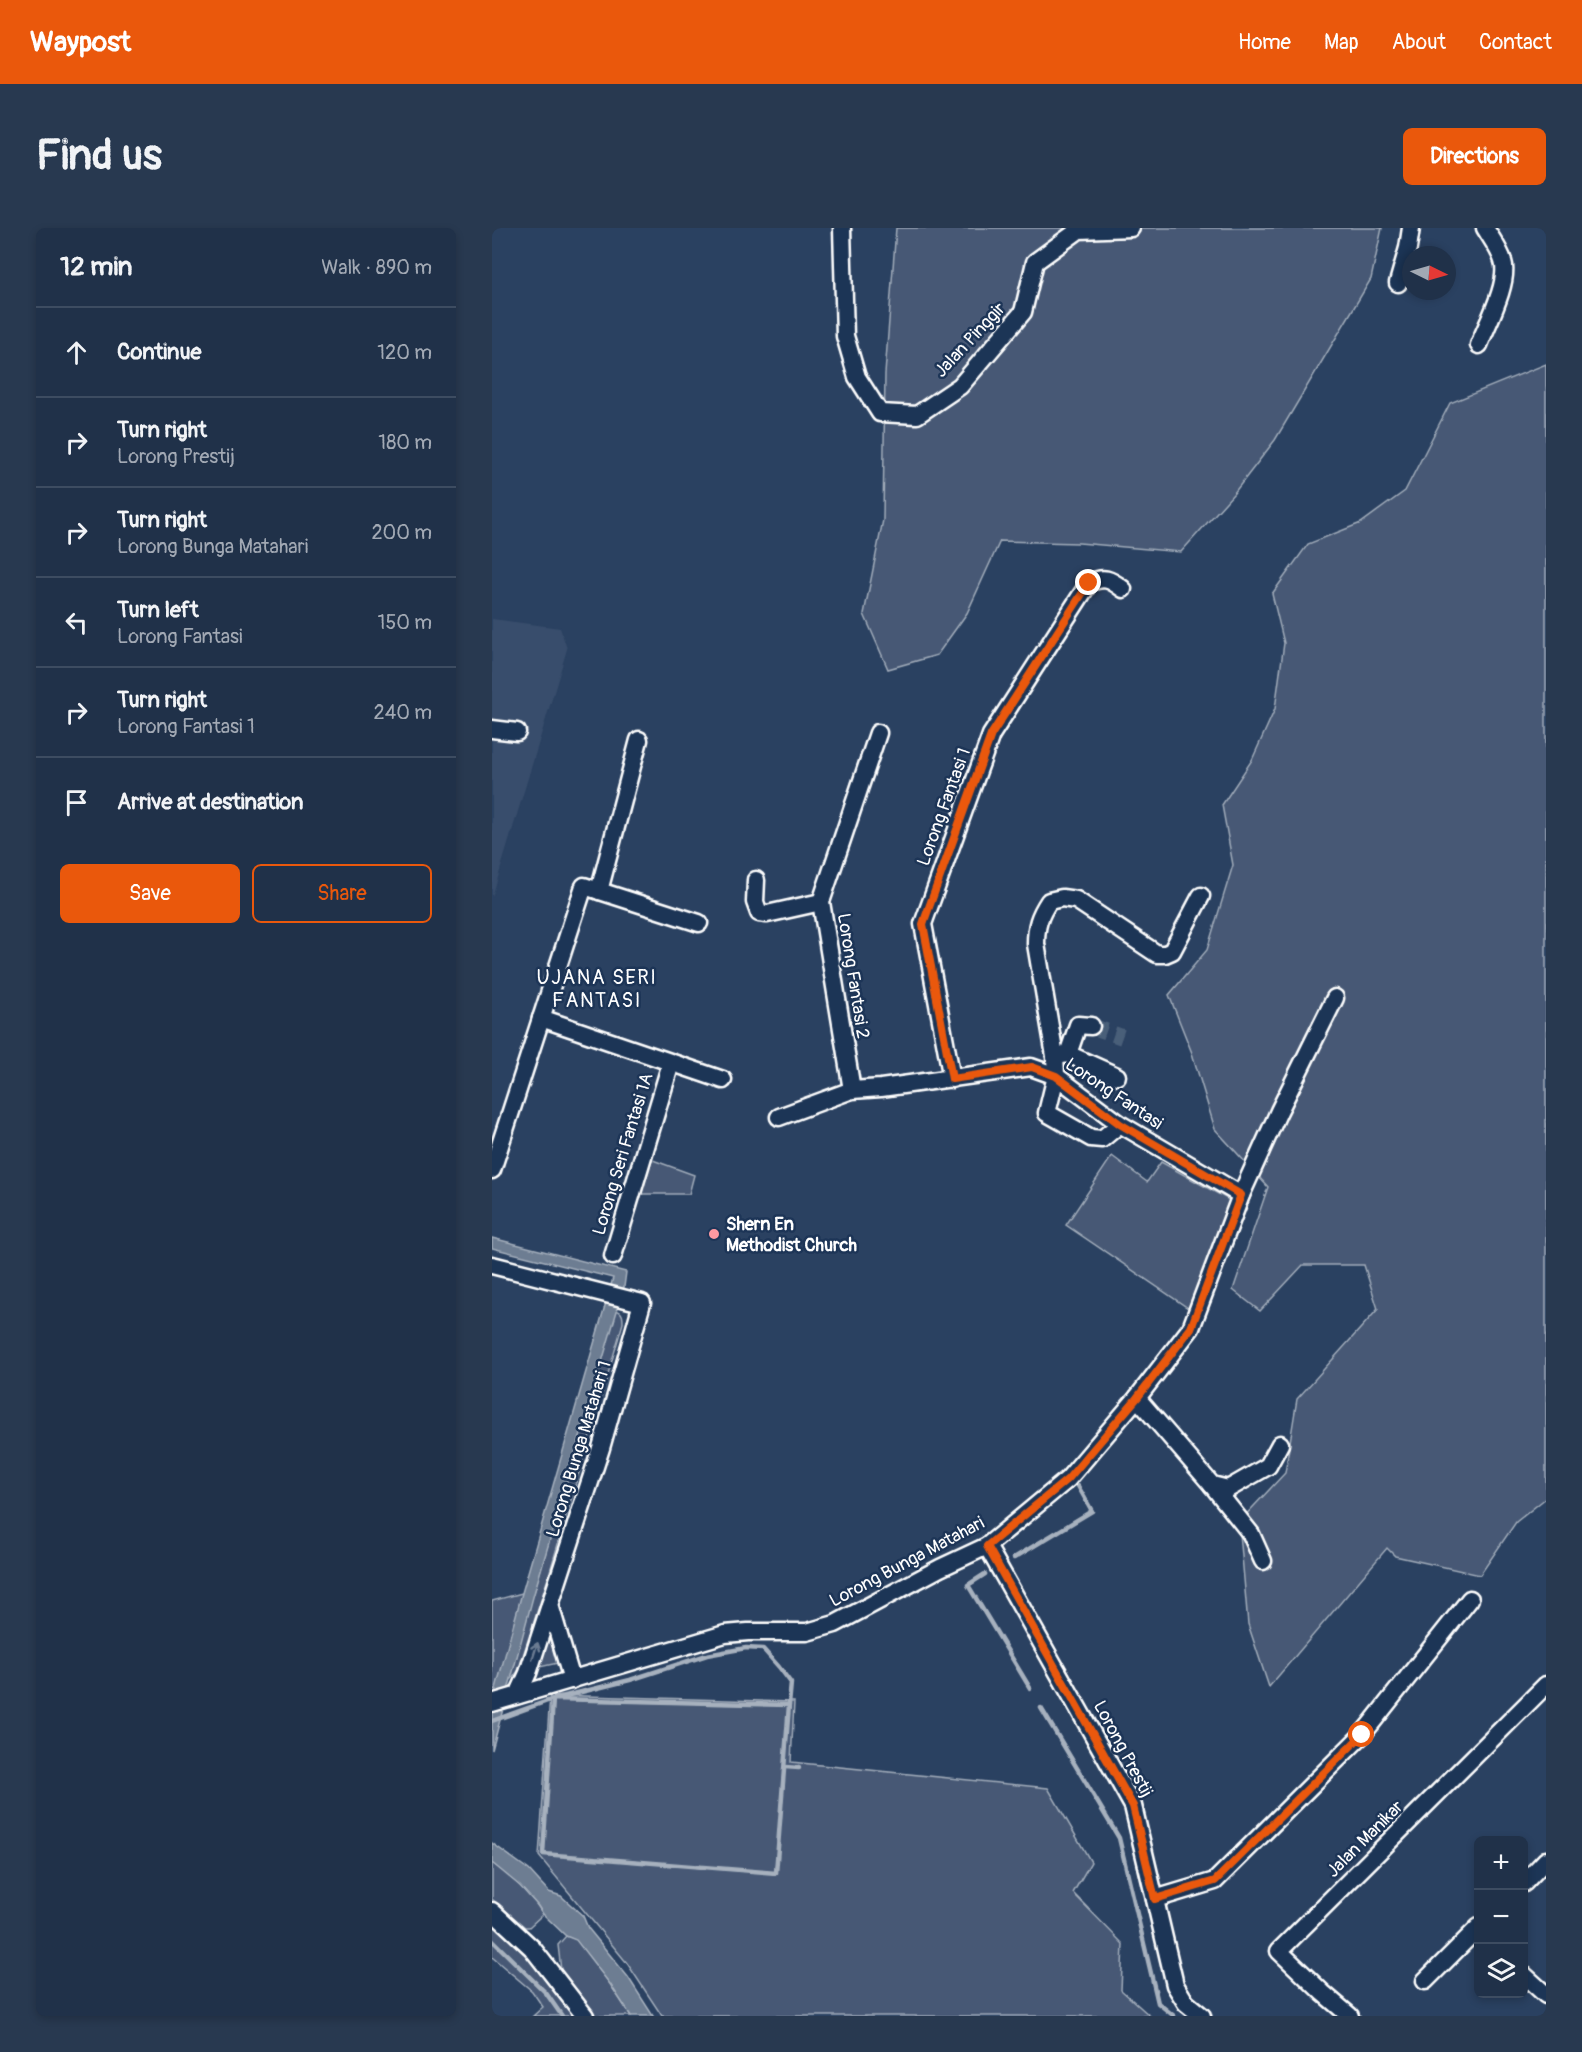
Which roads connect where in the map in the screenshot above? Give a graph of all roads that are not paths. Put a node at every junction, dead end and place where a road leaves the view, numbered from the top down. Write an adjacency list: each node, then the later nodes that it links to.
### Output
1 (842, 228): 2 (street, Jalan Pinggir)
2 (1131, 228)
3 (1411, 228): 5 (street)
4 (1485, 228): 6 (street)
5 (1398, 283)
6 (1479, 345)
7 (1123, 589): 24 (street, Lorong Fantasi 1)
8 (492, 729): 9 (street)
9 (517, 732)
10 (878, 733): 15 (street, Lorong Fantasi 2)
11 (639, 740): 13 (street)
12 (756, 880): 15 (street)
13 (591, 888): 16 (street); 18 (street)
14 (1201, 896): 20 (street)
15 (821, 902): 26 (street, Lorong Fantasi 2)
16 (699, 923)
17 (1335, 998): 30 (street, Lorong Bunga Matahari)
18 (541, 1018): 21 (street); 29 (street)
19 (1091, 1026): 20 (street)
20 (1062, 1055): 22 (street); 23 (street)
21 (671, 1063): 25 (street); 31 (street, Lorong Seri Fantasi 1A)
22 (1056, 1076): 24 (street, Lorong Fantasi); 28 (street, Lorong Fantasi); 28 (street)
23 (1117, 1076)
24 (952, 1079): 26 (street, Lorong Fantasi)
25 (723, 1080)
26 (852, 1090): 27 (street, Lorong Fantasi)
27 (779, 1117)
28 (1120, 1124): 30 (street, Lorong Fantasi)
29 (492, 1170)
30 (1241, 1195): 33 (street, Lorong Bunga Matahari)
31 (613, 1256)
32 (492, 1265): 39 (street, Lorong Bunga Matahari 1)
33 (1137, 1398): 35 (street); 36 (street, Lorong Bunga Matahari)
34 (1281, 1444): 35 (street)
35 (1212, 1485): 37 (street)
36 (987, 1546): 40 (street, Lorong Bunga Matahari); 46 (street, Lorong Prestij)
37 (1263, 1561)
38 (1470, 1599): 46 (street)
39 (550, 1605): 40 (street); 42 (street, Lorong Bunga Matahari 1, one-way to 39)
40 (572, 1680): 42 (street, Lorong Bunga Matahari)
41 (1546, 1685): 54 (street, Jalan Manikar)
42 (518, 1695): 43 (street, Lorong Bunga Matahari)
43 (492, 1703)
44 (1546, 1860): 45 (street)
45 (1528, 1879)
46 (1155, 1899): 53 (street, Lorong Prestij)
47 (492, 1911): 52 (street)
48 (1474, 1934): 50 (street)
49 (1528, 1979): 51 (street)
50 (1425, 1981)
51 (1546, 1995)
52 (585, 2016)
53 (1202, 2016)
54 (1350, 2016)

